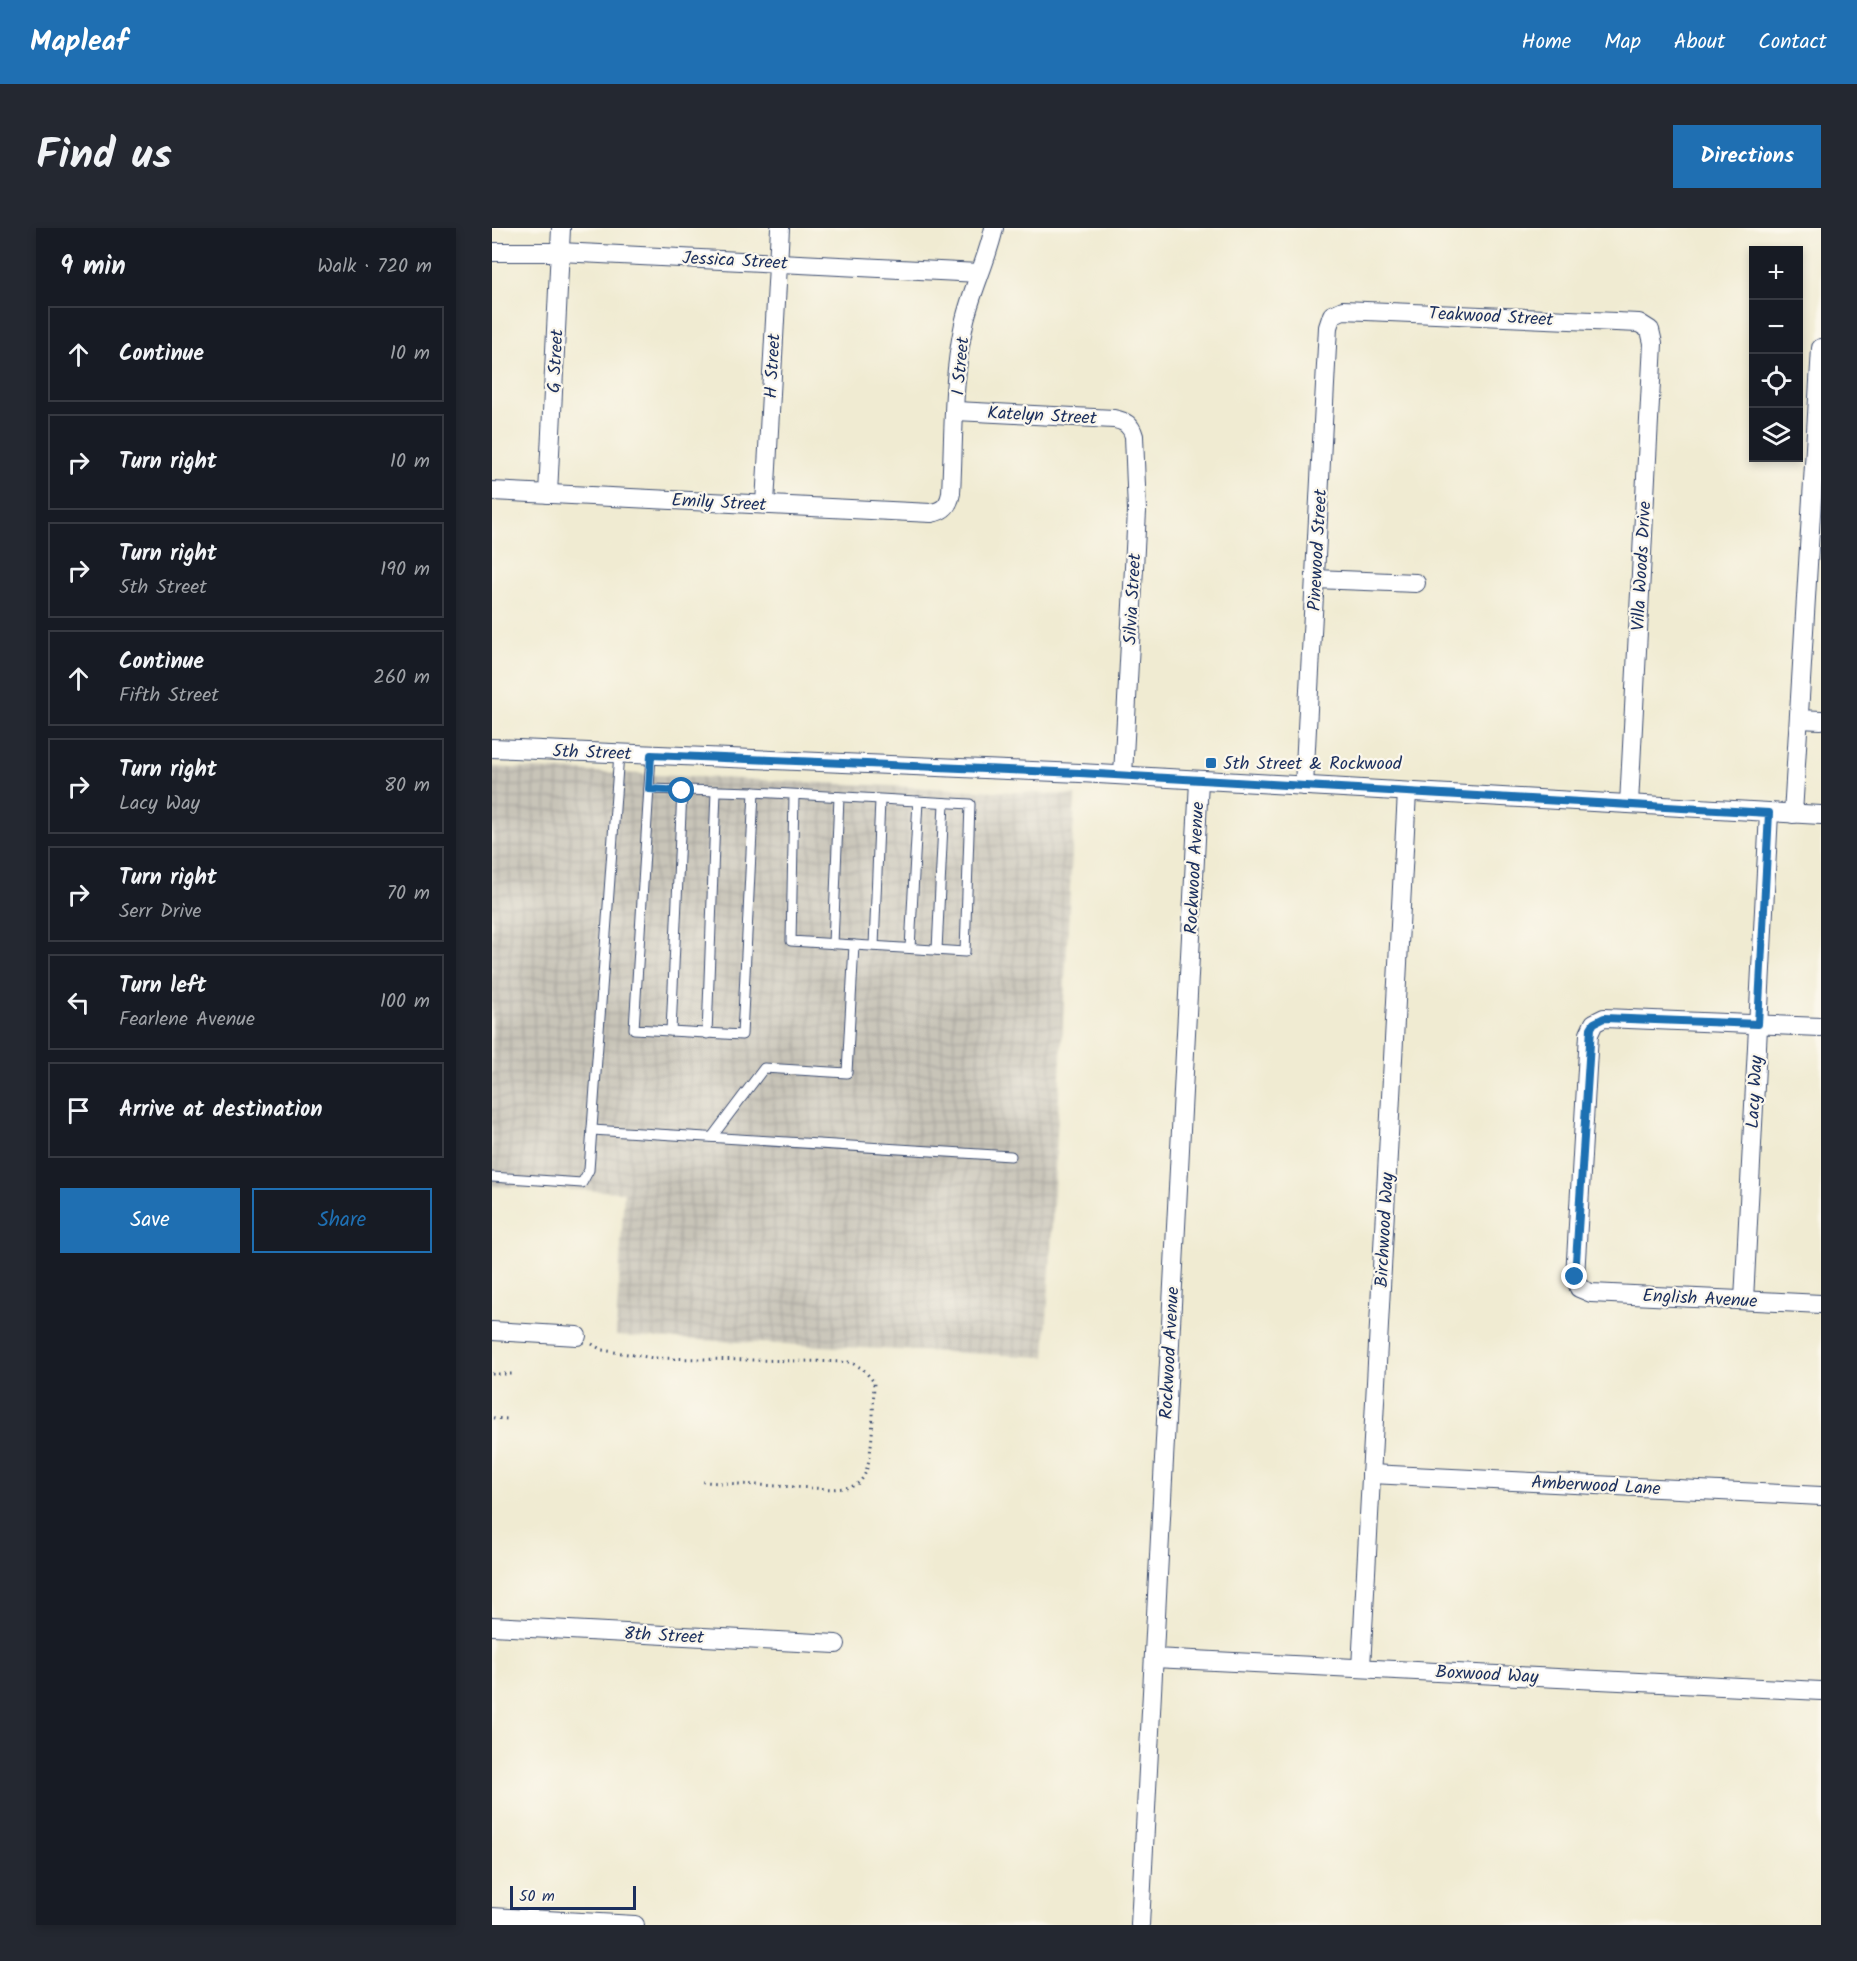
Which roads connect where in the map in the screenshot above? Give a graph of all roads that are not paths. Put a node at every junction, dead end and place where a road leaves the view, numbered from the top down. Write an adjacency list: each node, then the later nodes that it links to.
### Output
1 (561, 228): 5 (street, G Street)
2 (780, 228): 6 (street, H Street)
3 (994, 228): 7 (street, I Street)
4 (492, 252): 5 (street, Jessica Street)
5 (560, 252): 6 (street, Jessica Street); 14 (street, G Street)
6 (778, 262): 7 (street, Jessica Street); 15 (street, H Street)
7 (979, 273): 11 (street, I Street)
8 (1332, 315): 9 (street, Teakwood Street); 17 (street, Pinewood Street)
9 (1650, 330): 37 (street, Villa Woods Drive)
10 (1821, 348): 19 (street)
11 (956, 411): 12 (street, Katelyn Street); 16 (street, I Street)
12 (1127, 424): 24 (street, Silvia Street)
13 (492, 491): 14 (street, Emily Street)
14 (548, 494): 15 (street, Emily Street)
15 (765, 504): 16 (street, Emily Street)
16 (945, 508)
17 (1315, 579): 18 (street); 26 (street, Pinewood Street)
18 (1416, 583)
19 (1799, 719): 20 (street); 39 (street)
20 (1821, 720)
21 (492, 748): 22 (street, 5th Street)
22 (619, 753): 23 (street, 5th Street); 50 (lane)
23 (651, 755): 24 (street, 5th Street); 27 (lane)
24 (1123, 775): 25 (street, 5th Street)
25 (1198, 781): 26 (street, 5th Street); 62 (street, Rockwood Avenue)
26 (1304, 786): 31 (street, 5th Street)
27 (649, 789): 28 (lane); 48 (lane)
28 (682, 791): 29 (lane); 48 (lane)
29 (716, 791): 30 (lane); 49 (lane)
30 (754, 792): 32 (lane); 49 (lane)
31 (1407, 792): 37 (street, 5th Street); 58 (street, Birchwood Way)
32 (794, 795): 33 (lane); 41 (lane)
33 (839, 797): 34 (lane); 41 (lane)
34 (880, 800): 35 (lane); 43 (lane)
35 (918, 801): 36 (lane); 44 (lane)
36 (944, 803): 45 (lane); 45 (lane)
37 (1629, 804): 38 (street, 5th Street)
38 (1769, 813): 39 (street, 5th Street); 46 (street, Lacy Way)
39 (1793, 814): 40 (street, 5th Street)
40 (1821, 815)
41 (833, 944): 42 (lane)
42 (854, 945): 43 (lane); 51 (lane)
43 (874, 946): 44 (lane)
44 (910, 948): 45 (lane)
45 (937, 950)
46 (1758, 1024): 47 (street); 54 (street, Lacy Way); 54 (street, English Avenue)
47 (1821, 1027)
48 (671, 1032): 49 (lane)
49 (707, 1034)
50 (592, 1130): 51 (lane); 53 (lane)
51 (712, 1137): 52 (lane)
52 (1011, 1156)
53 (492, 1177)
54 (1744, 1300): 55 (street, English Avenue)
55 (1821, 1304)
56 (492, 1331): 57 (street)
57 (577, 1336)
58 (1371, 1474): 59 (street, Amberwood Lane); 63 (street, Birchwood Way)
59 (1821, 1496)
60 (492, 1626): 61 (street, 8th Street)
61 (836, 1644)
62 (1154, 1658): 63 (street, Boxwood Way); 67 (street, Rockwood Avenue)
63 (1361, 1668): 64 (street, Boxwood Way)
64 (1821, 1691)
65 (492, 1917): 66 (street)
66 (635, 1925)
67 (1140, 1925)

